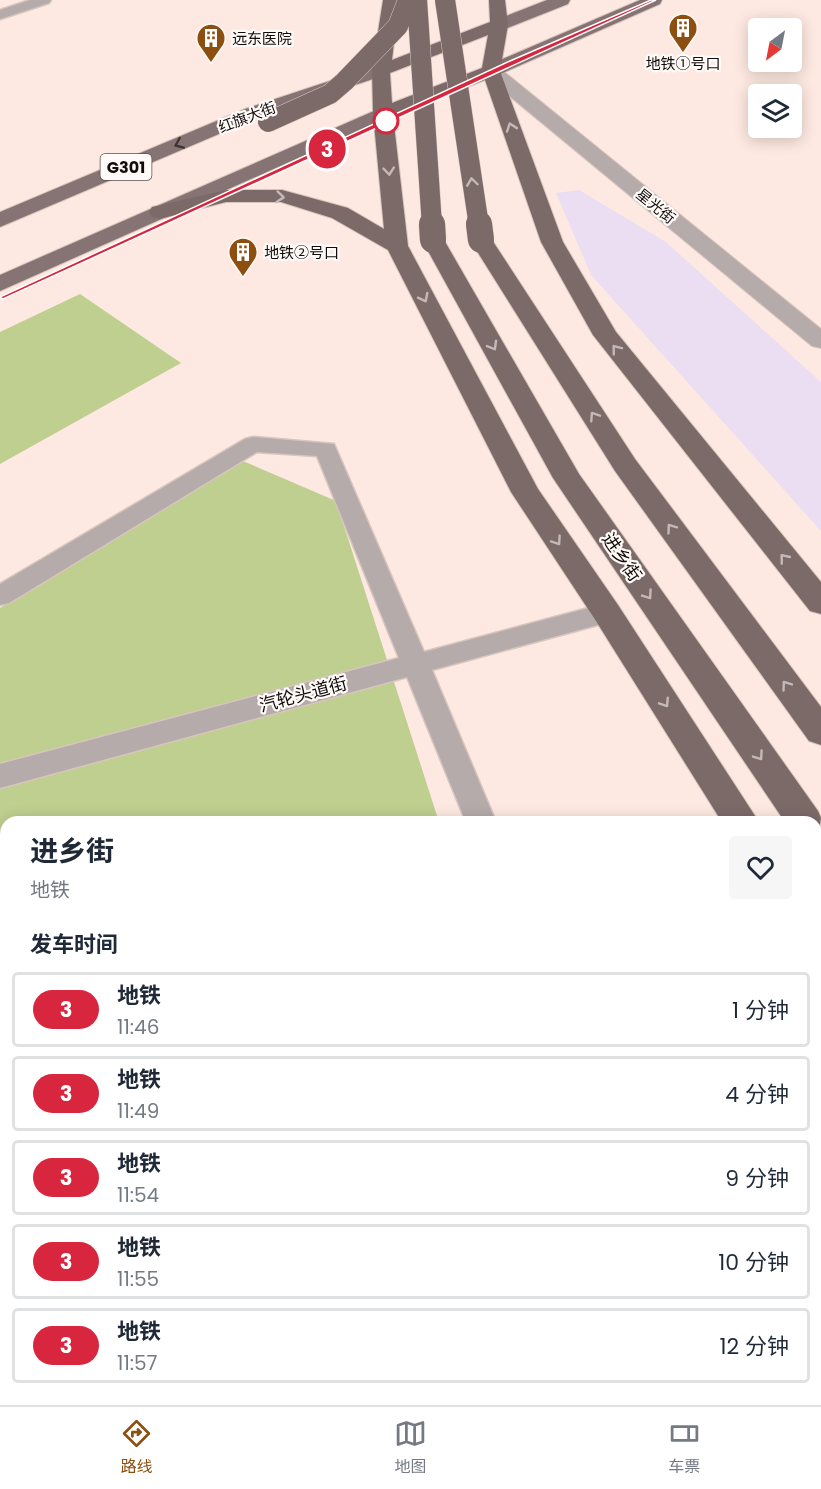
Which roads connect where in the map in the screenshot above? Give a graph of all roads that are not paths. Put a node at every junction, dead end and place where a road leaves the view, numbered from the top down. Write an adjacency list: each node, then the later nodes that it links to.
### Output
1 (44, 0): 9 (lane)
2 (391, 0): 11 (highway)
3 (408, 0): 14 (highway, bridge)
4 (417, 0): 29 (highway, 进乡街, one-way to 29, bridge)
5 (445, 0): 25 (highway, one-way to 5, bridge)
6 (496, 0): 10 (highway)
7 (562, 0): 10 (main road)
8 (654, 0): 12 (main road)
9 (0, 15)
10 (499, 25): 11 (highway, 红旗大街); 12 (highway)
11 (381, 70): 13 (highway); 16 (main road, 红旗大街 / G301, one-way to 16)
12 (491, 71): 13 (highway); 20 (street, 星光街); 22 (highway, one-way to 12)
13 (383, 113): 15 (main road); 18 (highway, one-way to 18)
14 (268, 122): 17 (main road)
15 (160, 212): 18 (highway, one-way to 18); 19 (main road)
16 (0, 220)
17 (0, 240)
18 (397, 246): 23 (highway, one-way to 23)
19 (0, 284)
20 (821, 341)
21 (0, 596): 24 (lane)
22 (821, 603)
23 (607, 613): 24 (lane, 汽轮头道街); 28 (highway, one-way to 28)
24 (413, 664): 26 (lane, 汽轮头道街); 27 (lane)
25 (821, 732)
26 (0, 776)
27 (478, 816)
28 (737, 816)
29 (801, 816)

